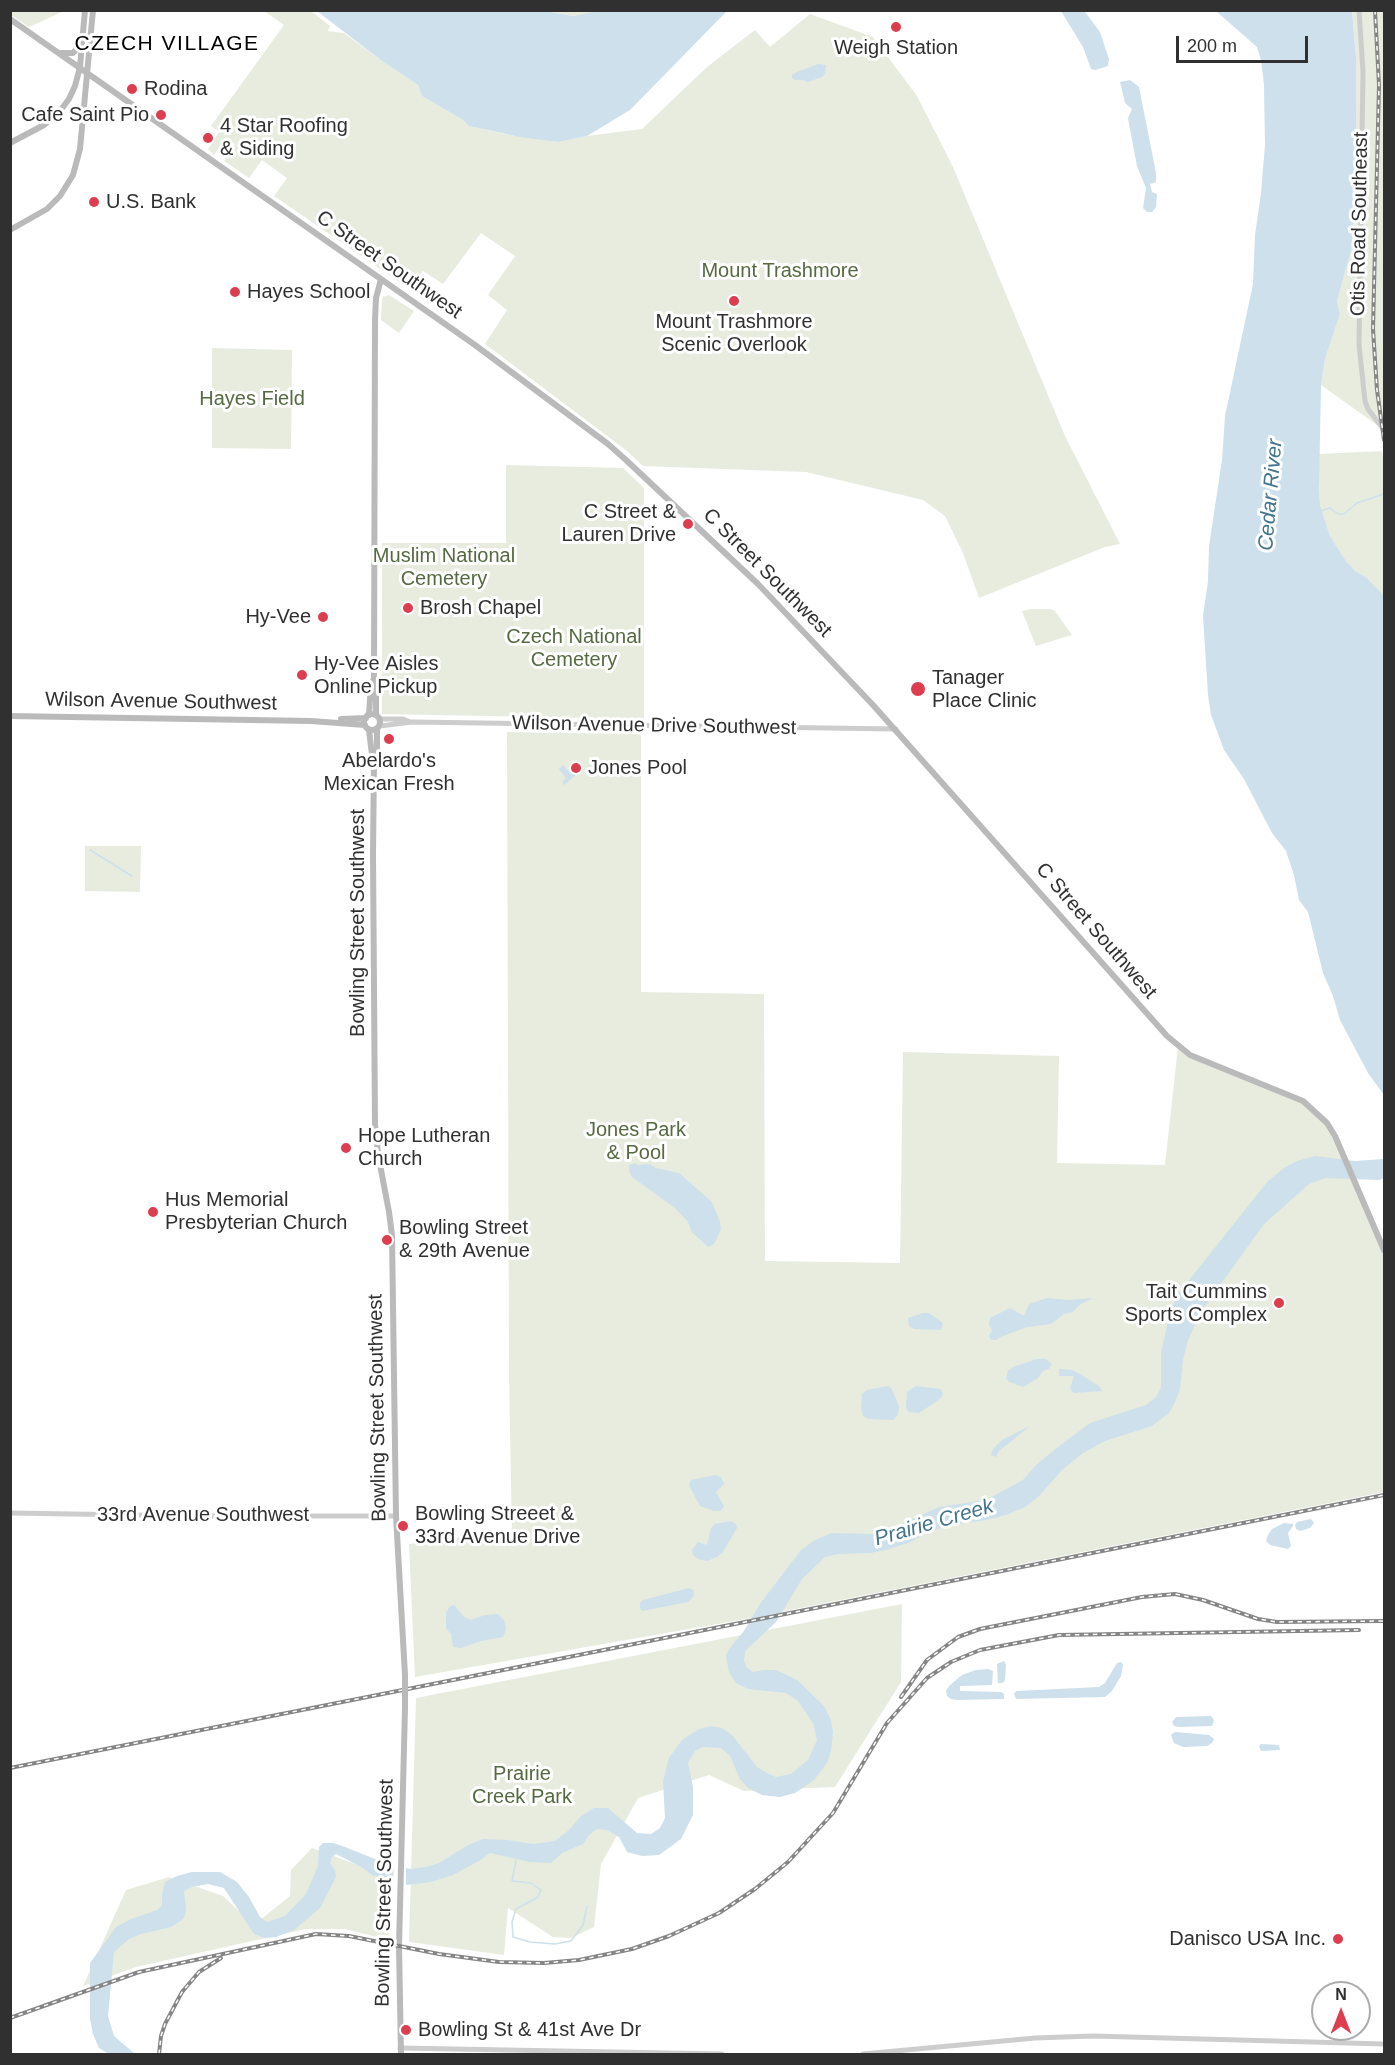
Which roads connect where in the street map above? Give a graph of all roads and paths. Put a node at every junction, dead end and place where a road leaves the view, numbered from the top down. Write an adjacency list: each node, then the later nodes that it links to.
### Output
1 (85, 10): 5 (main road)
2 (93, 10): 8 (main road)
3 (1359, 10): 12 (street, Otis Road Southeast)
4 (10, 19): 6 (main road, C Street Southwest)
5 (83, 39): 6 (main road); 7 (main road)
6 (59, 53): 7 (main road, C Street Southwest)
7 (80, 67): 8 (main road, C Street Southwest); 9 (main road)
8 (86, 72): 10 (main road); 11 (main road, C Street Southwest)
9 (10, 143)
10 (11, 230)
11 (381, 279): 13 (main road, Bowling Street Southwest); 17 (main road, C Street Southwest)
12 (1384, 430)
13 (374, 679): 15 (main road, Bowling Street Southwest); 16 (main road, Bowling Street Southwest)
14 (10, 716): 15 (main road, Wilson Avenue Southwest)
15 (367, 722): 16 (main road); 16 (main road); 18 (main road, Bowling Street Southwest)
16 (378, 722): 17 (street, Wilson Avenue Drive Southwest); 18 (main road, Bowling Street Southwest)
17 (896, 729): 19 (main road, C Street Southwest)
18 (374, 763): 21 (main road, Bowling Street Southwest)
19 (1384, 1250)
20 (10, 1513): 21 (street, 33rd Avenue Southwest)
21 (396, 1516): 23 (main road, Bowling Street Southwest, bridge)
22 (1384, 2044): 25 (street)
23 (400, 2051): 24 (street)
24 (723, 2055)
25 (863, 2055)

